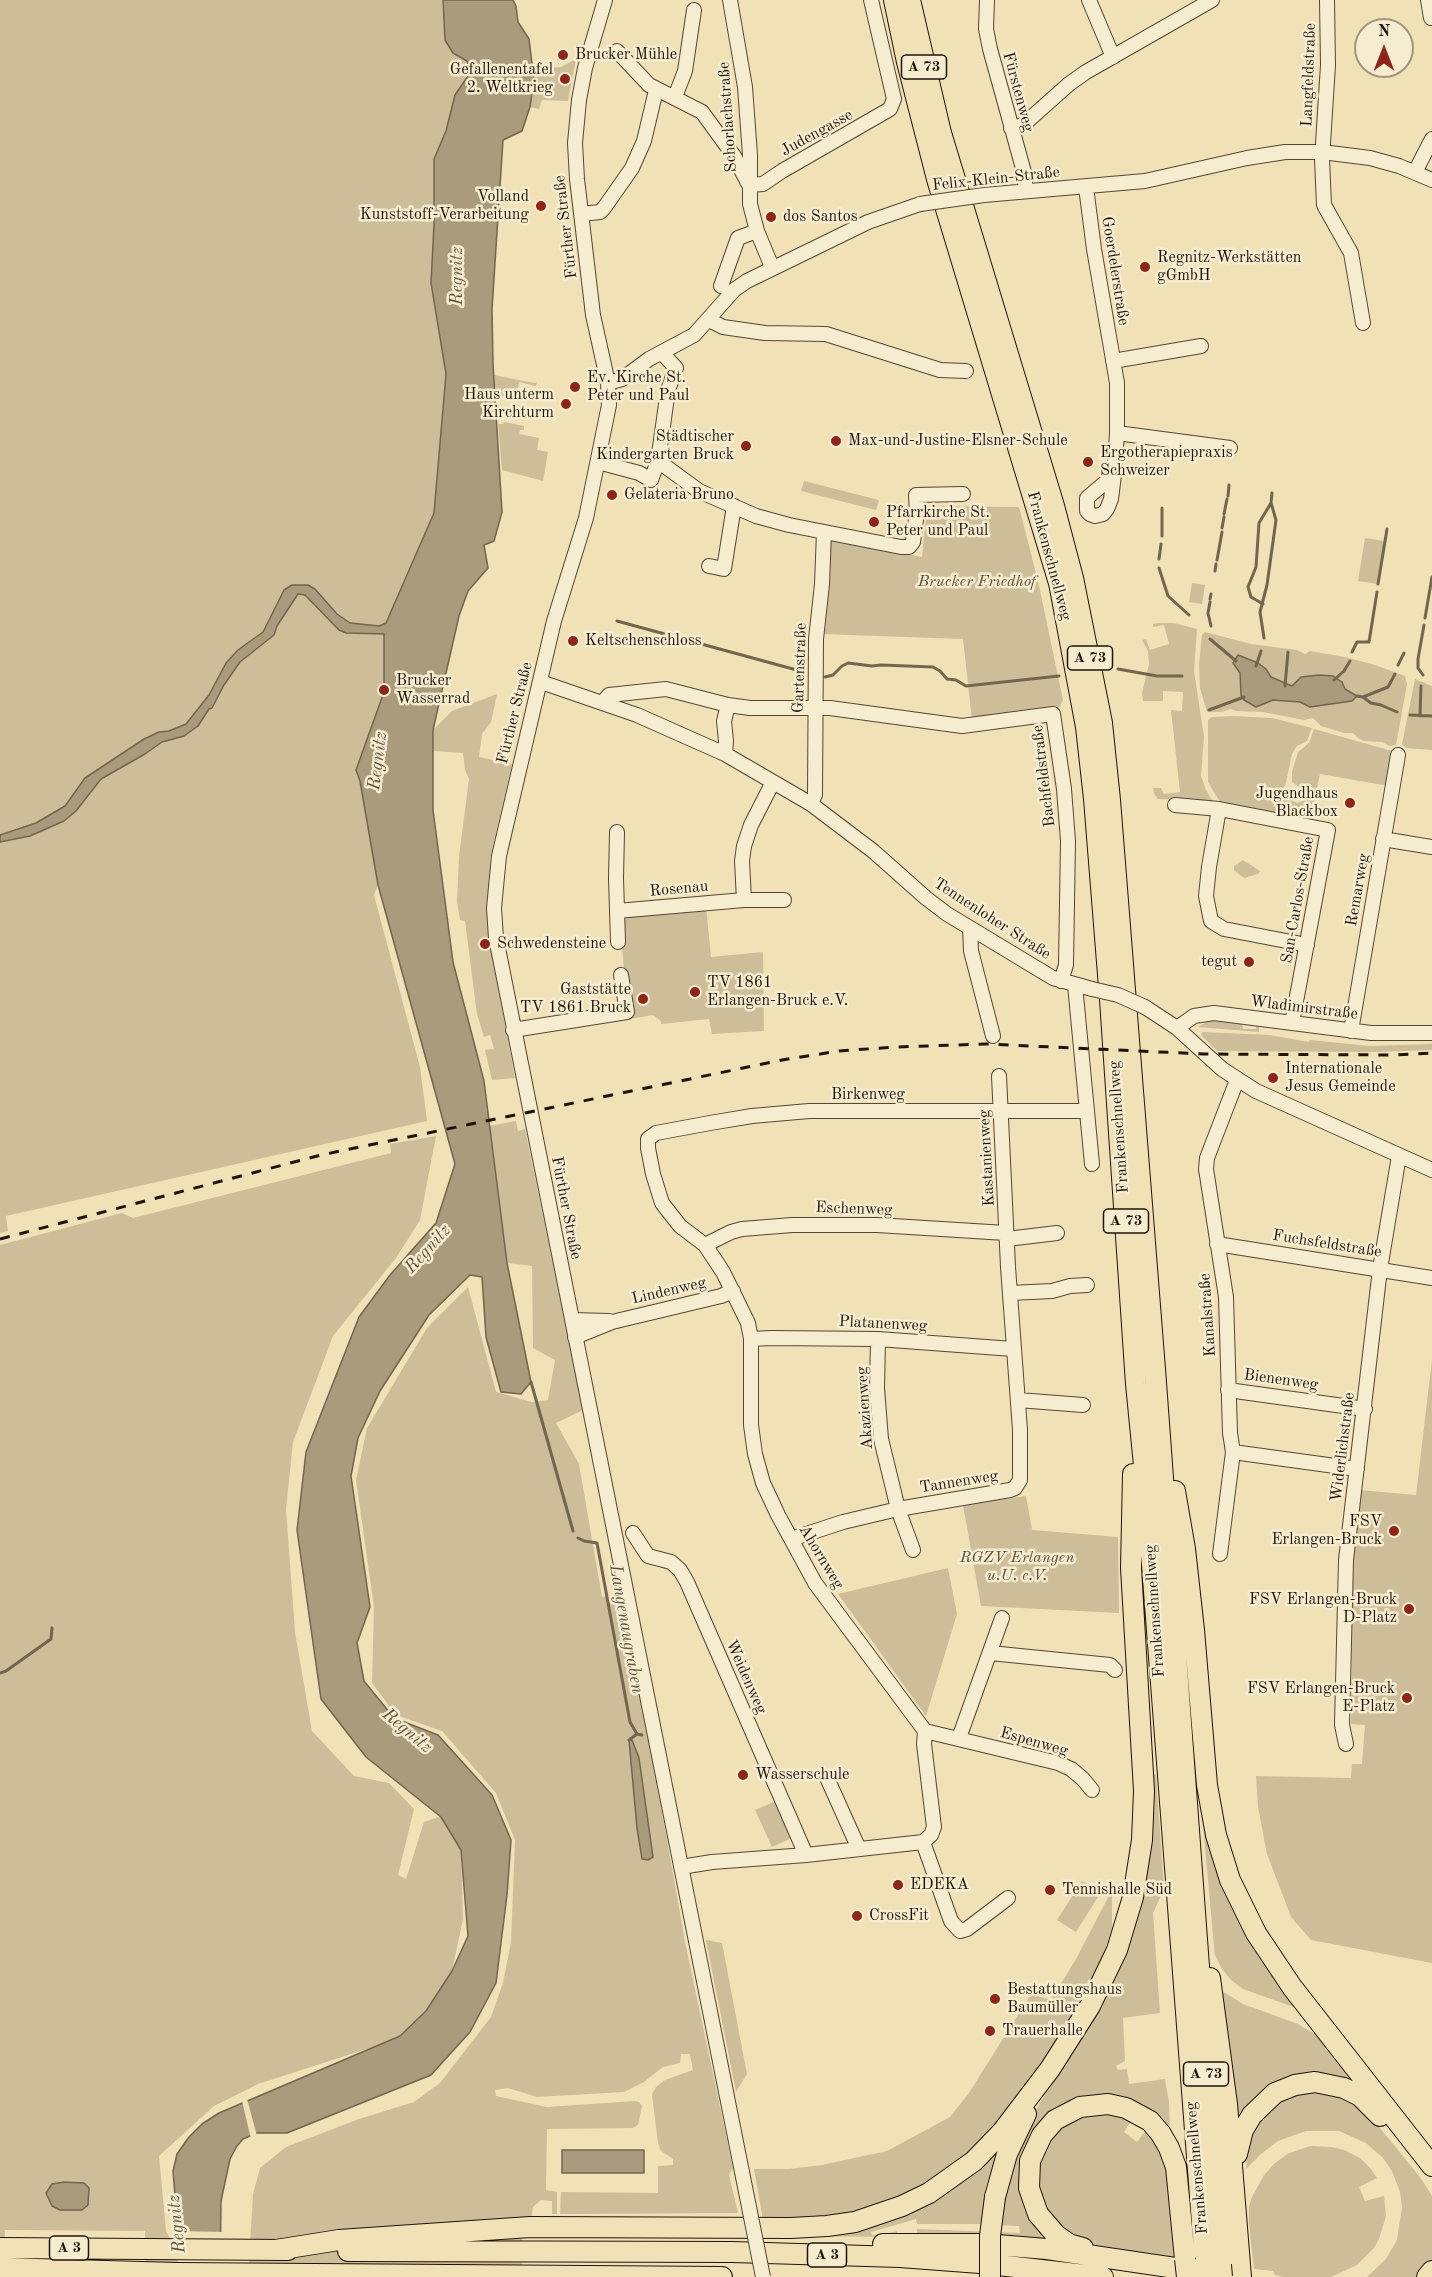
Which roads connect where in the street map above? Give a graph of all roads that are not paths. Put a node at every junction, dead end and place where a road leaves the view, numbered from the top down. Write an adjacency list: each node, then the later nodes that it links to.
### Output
1 (605, 0): 25 (street, Fürther Straße)
2 (730, 0): 22 (street, Schorlachstraße)
3 (871, 0): 22 (street, Judengasse)
4 (894, 0): 96 (highway, Frankenschnellweg / A 73)
5 (910, 0): 95 (highway, Frankenschnellweg / A 73)
6 (987, 0): 17 (street, Fürstenweg)
7 (1089, 0): 14 (street)
8 (1212, 0): 14 (street)
9 (1327, 0): 19 (street, Langfeldstraße)
10 (1428, 0): 12 (street)
11 (694, 10): 16 (street)
12 (1431, 18)
13 (617, 51): 15 (street)
14 (1113, 57): 17 (street)
15 (656, 90): 16 (street); 25 (street)
16 (675, 97): 22 (street)
17 (1011, 128): 24 (street, Fürstenweg)
18 (1432, 139): 20 (street)
19 (1322, 152): 20 (street, Felix-Klein-Straße); 23 (street, Felix-Klein-Straße); 30 (street, Langfeldstraße)
20 (1415, 172): 21 (street, Felix-Klein-Straße)
21 (1432, 180)
22 (749, 185): 26 (street, Schorlachstraße)
23 (1086, 187): 24 (street, Felix-Klein-Straße); 33 (street, Goerdelerstraße)
24 (1026, 191): 27 (street, Felix-Klein-Straße, bridge)
25 (581, 214): 35 (street, Fürther Straße)
26 (757, 231): 27 (street, Schorlachstraße); 28 (street)
27 (772, 267): 29 (street, Felix-Klein-Straße)
28 (722, 286)
29 (709, 320): 32 (street, Felix-Klein-Straße); 34 (street)
30 (1363, 323)
31 (1202, 346): 33 (street)
32 (662, 353): 35 (street, Felix-Klein-Straße); 38 (street)
33 (1113, 360): 36 (street, Goerdelerstraße)
34 (966, 371)
35 (608, 383): 39 (street, Fürther Straße)
36 (1117, 433): 37 (street); 40 (street, Goerdelerstraße)
37 (1230, 448)
38 (658, 461): 39 (street); 42 (street)
39 (598, 462): 45 (street, Fürther Straße)
40 (1114, 475)
41 (963, 494): 43 (street)
42 (734, 506): 43 (street); 44 (street)
43 (824, 532): 48 (street, Gartenstraße)
44 (709, 566)
45 (541, 682): 46 (street, Tennenloher Straße); 68 (street, Fürther Straße)
46 (602, 703): 47 (street, Bachfeldstraße); 49 (street, Tennenloher Straße)
47 (728, 705): 48 (street, Bachfeldstraße); 49 (street)
48 (815, 708): 52 (street, Gartenstraße); 65 (street, Bachfeldstraße)
49 (725, 754): 51 (street, Tennenloher Straße)
50 (1398, 755): 56 (street, Remarweg)
51 (773, 782): 52 (street, Tennenloher Straße); 58 (street)
52 (811, 804): 61 (street, Tennenloher Straße)
53 (1175, 805): 54 (street, San-Carlos-Straße)
54 (1219, 808): 63 (street); 63 (street, San-Carlos-Straße)
55 (617, 832): 60 (street)
56 (1383, 839): 57 (street); 69 (street, Remarweg)
57 (1432, 848)
58 (744, 900): 59 (street, Rosenau); 60 (street, Rosenau)
59 (784, 900)
60 (616, 911): 62 (street)
61 (970, 928): 65 (street, Tennenloher Straße); 71 (street)
62 (618, 942)
63 (1306, 945): 66 (street, San-Carlos-Straße)
64 (621, 975): 68 (street)
65 (1068, 983): 67 (street, Tennenloher Straße, bridge); 74 (street)
66 (1292, 1023): 67 (street, Wladimirstraße); 69 (street, Wladimirstraße)
67 (1177, 1028): 73 (street, Tennenloher Straße)
68 (513, 1030): 89 (street, Fürther Straße)
69 (1351, 1031): 70 (street, Wladimirstraße)
70 (1432, 1033)
71 (993, 1036)
72 (999, 1076): 75 (street, Kastanienweg)
73 (1238, 1080): 77 (street, Tennenloher Straße); 82 (street, Kanalstraße)
74 (1087, 1111): 75 (street, Birkenweg); 78 (street)
75 (1001, 1112): 76 (street, Birkenweg); 81 (street, Kastanienweg)
76 (651, 1136): 83 (street, Ahornweg)
77 (1398, 1156): 79 (street, Tennenloher Straße); 84 (street, Widerlichstraße)
78 (1092, 1164)
79 (1432, 1170)
80 (1057, 1233): 81 (street)
81 (1007, 1236): 83 (street, Eschenweg); 88 (street, Kastanienweg)
82 (1217, 1244): 84 (street, Fuchsfeldstraße); 97 (street, Kanalstraße)
83 (705, 1245): 87 (street, Ahornweg)
84 (1380, 1269): 85 (street, Fuchsfeldstraße); 100 (street, Widerlichstraße)
85 (1432, 1278)
86 (1087, 1285): 88 (street)
87 (733, 1291): 90 (street, Lindenweg); 93 (street, Ahornweg)
88 (1010, 1293): 94 (street, Kastanienweg)
89 (572, 1320): 90 (street, Lindenweg); 91 (street, Fürther Straße)
90 (612, 1322): 91 (street, Lindenweg)
91 (575, 1337): 120 (street, Fürther Straße)
92 (878, 1339): 93 (street, Platanenweg); 94 (street, Platanenweg); 104 (street, Akazienweg)
93 (750, 1340): 106 (street, Ahornweg)
94 (1013, 1349): 98 (street, Kastanienweg)
95 (1155, 1369): 121 (highway, Frankenschnellweg / A 73); 124 (highway)
96 (1136, 1384): 123 (highway); 135 (highway, Frankenschnellweg / A 73)
97 (1228, 1390): 100 (street, Bienenweg); 101 (street, Kanalstraße)
98 (1018, 1400): 99 (street); 103 (street, Kastanienweg)
99 (1083, 1405)
100 (1365, 1408): 102 (street, Widerlichstraße)
101 (1233, 1452): 102 (street); 108 (street, Kanalstraße)
102 (1357, 1469): 114 (street, Widerlichstraße)
103 (1020, 1480): 104 (street, Tannenweg)
104 (898, 1509): 106 (street, Tannenweg); 107 (street)
105 (633, 1533): 119 (street, Weidenweg)
106 (791, 1539): 112 (street, Ahornweg)
107 (913, 1550)
108 (1220, 1554)
109 (1002, 1618): 110 (street)
110 (990, 1653): 111 (street); 113 (street)
111 (1115, 1670)
112 (925, 1731): 113 (street, Espenweg); 117 (street)
113 (959, 1738): 116 (street, Espenweg)
114 (1346, 1744)
115 (828, 1780): 118 (street)
116 (1092, 1790)
117 (923, 1842): 118 (street); 122 (street)
118 (859, 1849): 119 (street)
119 (806, 1855): 120 (street)
120 (681, 1867): 138 (street, Fürther Straße, bridge)
121 (1193, 1884): 125 (highway); 135 (highway, Frankenschnellweg / A 73)
122 (1008, 1898)
123 (1050, 2069): 127 (highway); 139 (highway, bridge)
124 (1432, 2166)
125 (1233, 2172): 126 (highway); 135 (highway)
126 (1432, 2182)
127 (551, 2241): 128 (highway, A 3); 131 (highway); 140 (highway, A 3)
128 (445, 2242): 130 (highway, A 3); 130 (highway)
129 (3, 2248): 130 (highway, A 3)
130 (275, 2250)
131 (1147, 2262): 133 (highway); 135 (highway)
132 (3, 2268): 136 (highway, A 3)
133 (1186, 2268)
134 (1432, 2271): 141 (highway)
135 (1223, 2272)
136 (564, 2276): 137 (highway, A 3)
137 (722, 2277)
138 (763, 2277)
139 (990, 2277)
140 (1103, 2277)
141 (1427, 2277)

